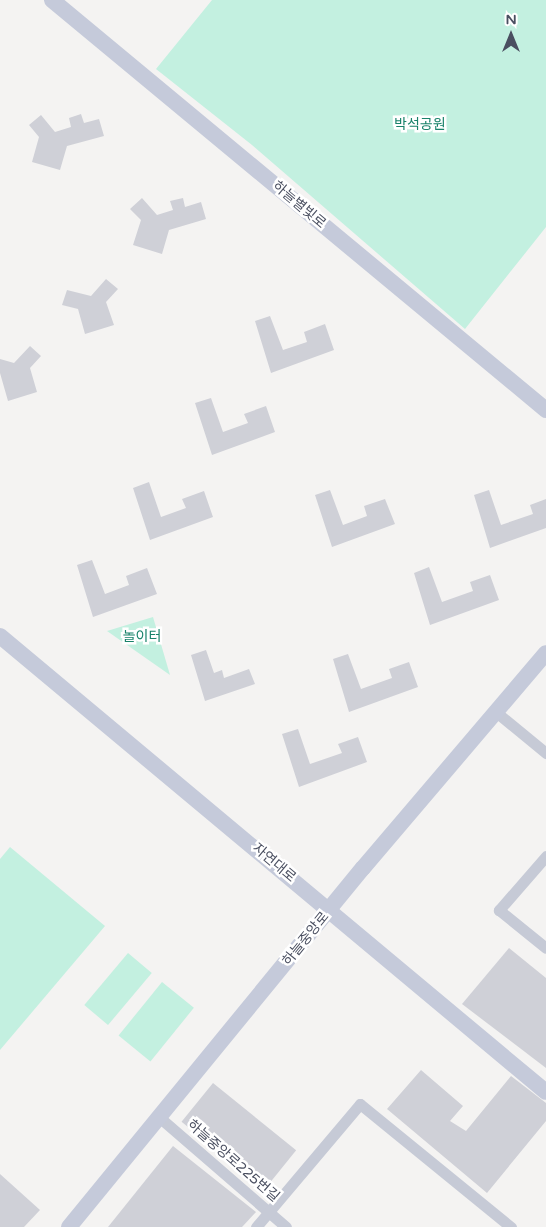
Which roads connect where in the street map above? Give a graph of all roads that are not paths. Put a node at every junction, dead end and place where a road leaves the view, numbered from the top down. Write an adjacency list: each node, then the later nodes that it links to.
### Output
1 (52, 0): 2 (street, 하늘별빛로)
2 (546, 410)
3 (0, 636): 8 (street, 자연대로)
4 (546, 653): 5 (street, 하늘중앙로)
5 (496, 712): 6 (street); 8 (street, 하늘중앙로)
6 (546, 753)
7 (546, 856): 9 (street)
8 (331, 910): 10 (street, 자연대로); 11 (street, 하늘중앙로)
9 (546, 948)
10 (546, 1092)
11 (160, 1117): 12 (street, 하늘중앙로225번길); 13 (street, 하늘중앙로)
12 (269, 1212): 14 (street); 15 (street, 하늘중앙로225번길); 16 (street)
13 (69, 1227)
14 (256, 1227)
15 (286, 1227)
16 (511, 1227)

